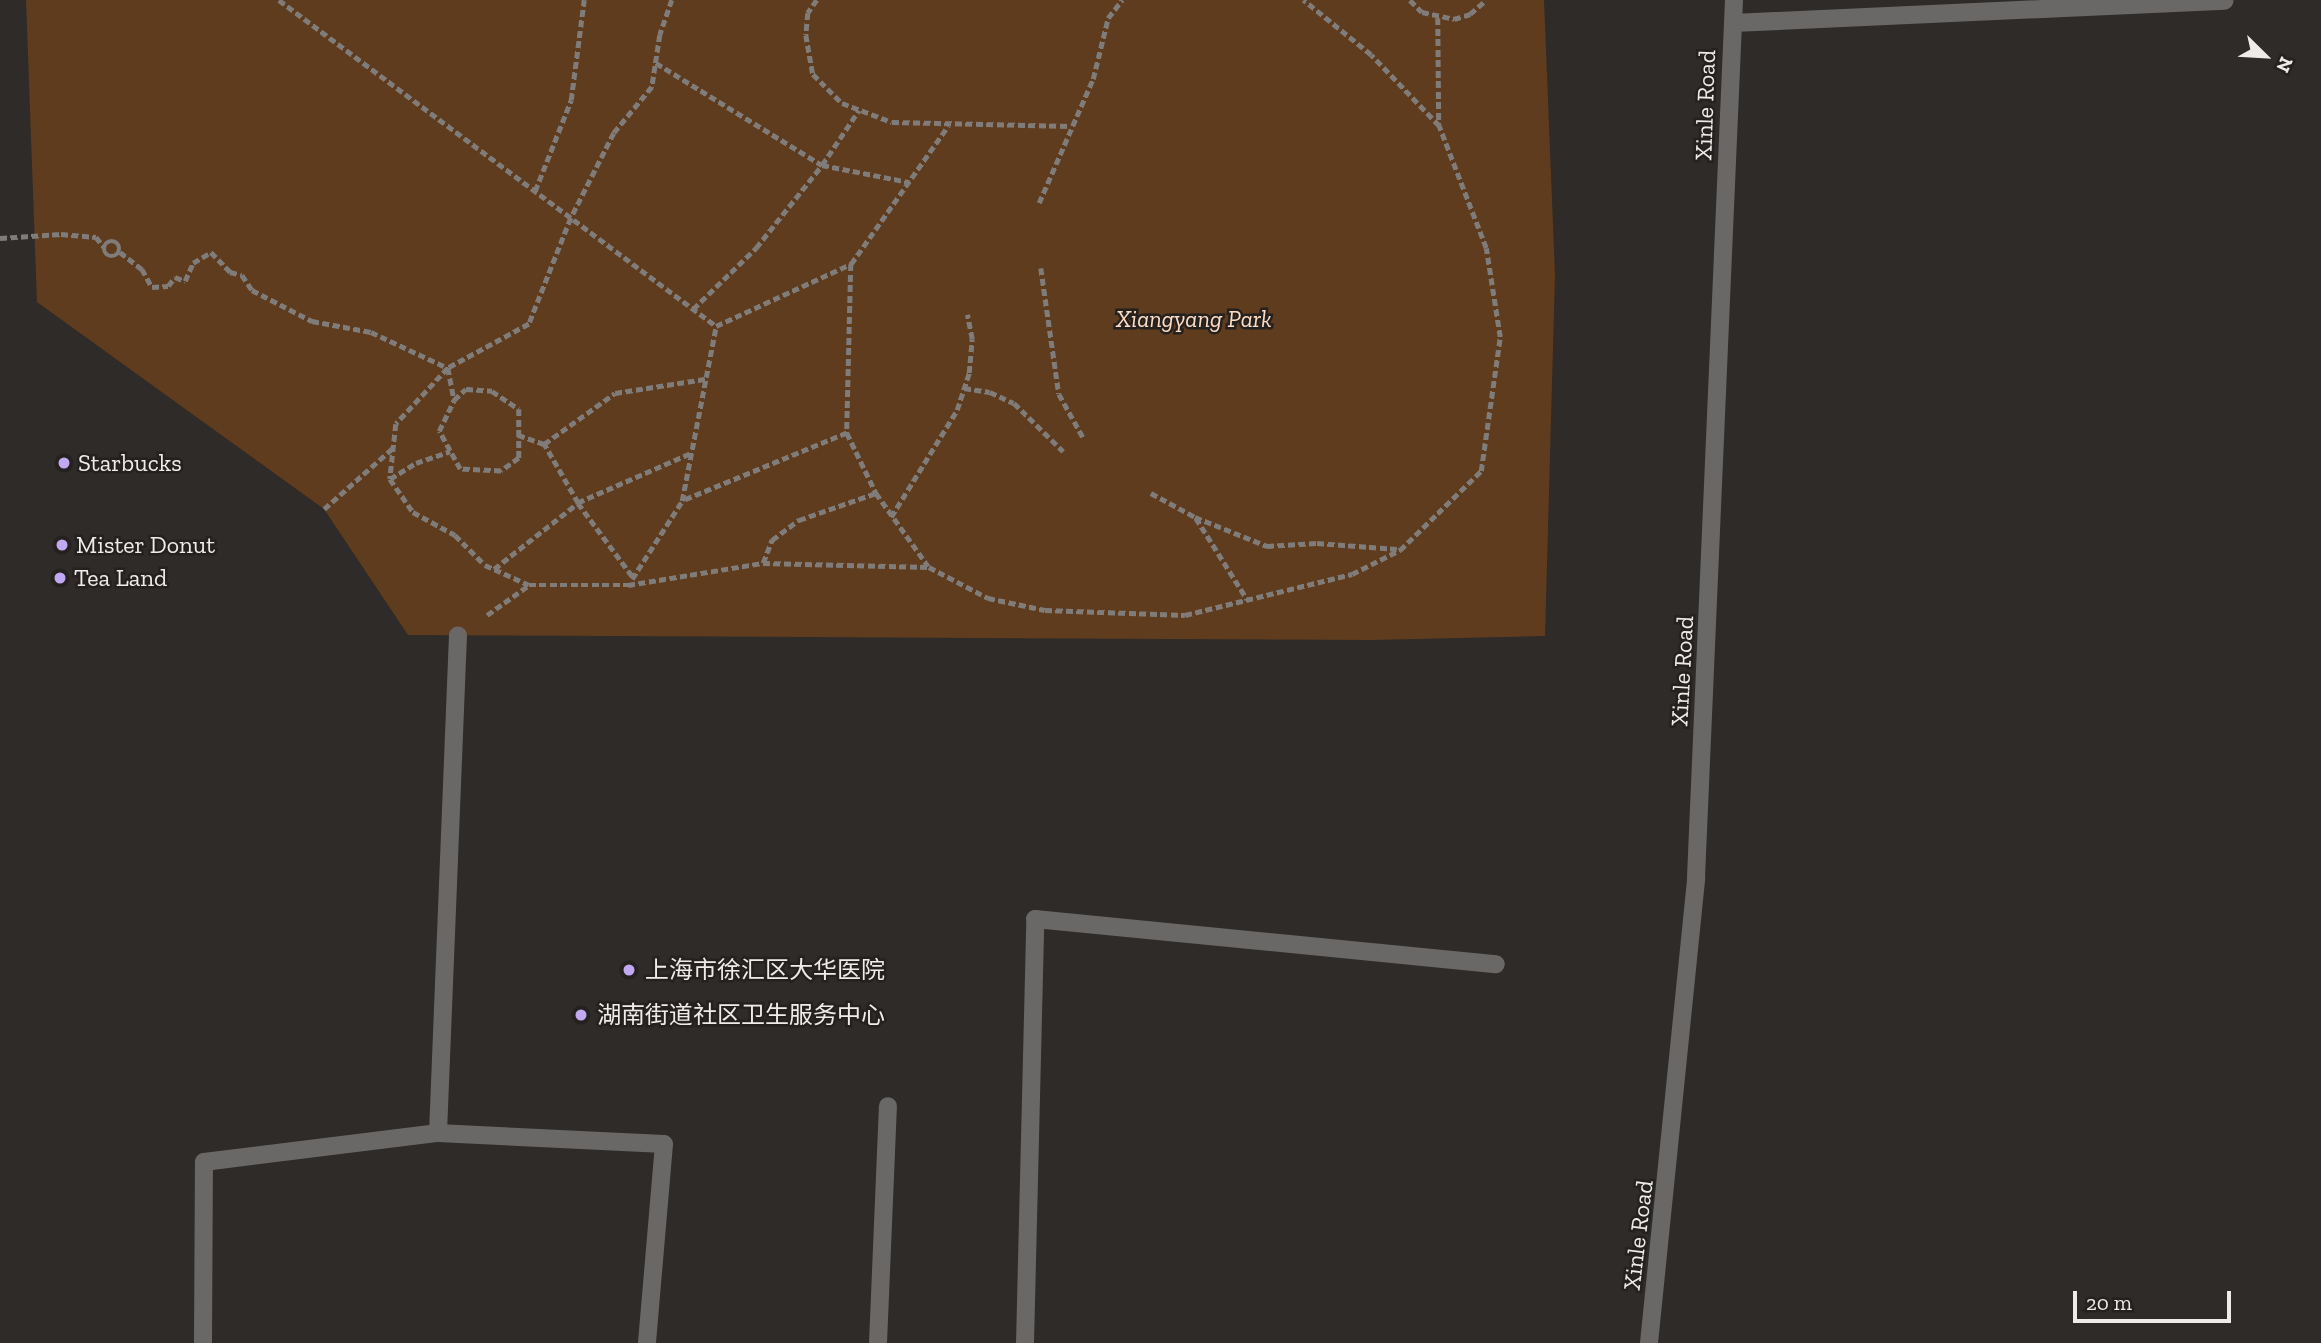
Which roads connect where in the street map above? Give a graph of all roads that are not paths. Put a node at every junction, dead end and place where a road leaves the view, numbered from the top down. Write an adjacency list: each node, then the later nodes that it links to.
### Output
1 (1734, 0): 3 (street, Xinle Road)
2 (2225, 1): 3 (street)
3 (1733, 23): 12 (street, Xinle Road)
4 (458, 635): 7 (street)
5 (1496, 964): 11 (street)
6 (888, 1106): 10 (street)
7 (438, 1133): 8 (street); 9 (street)
8 (204, 1343)
9 (647, 1343)
10 (878, 1343)
11 (1026, 1343)
12 (1649, 1343)

